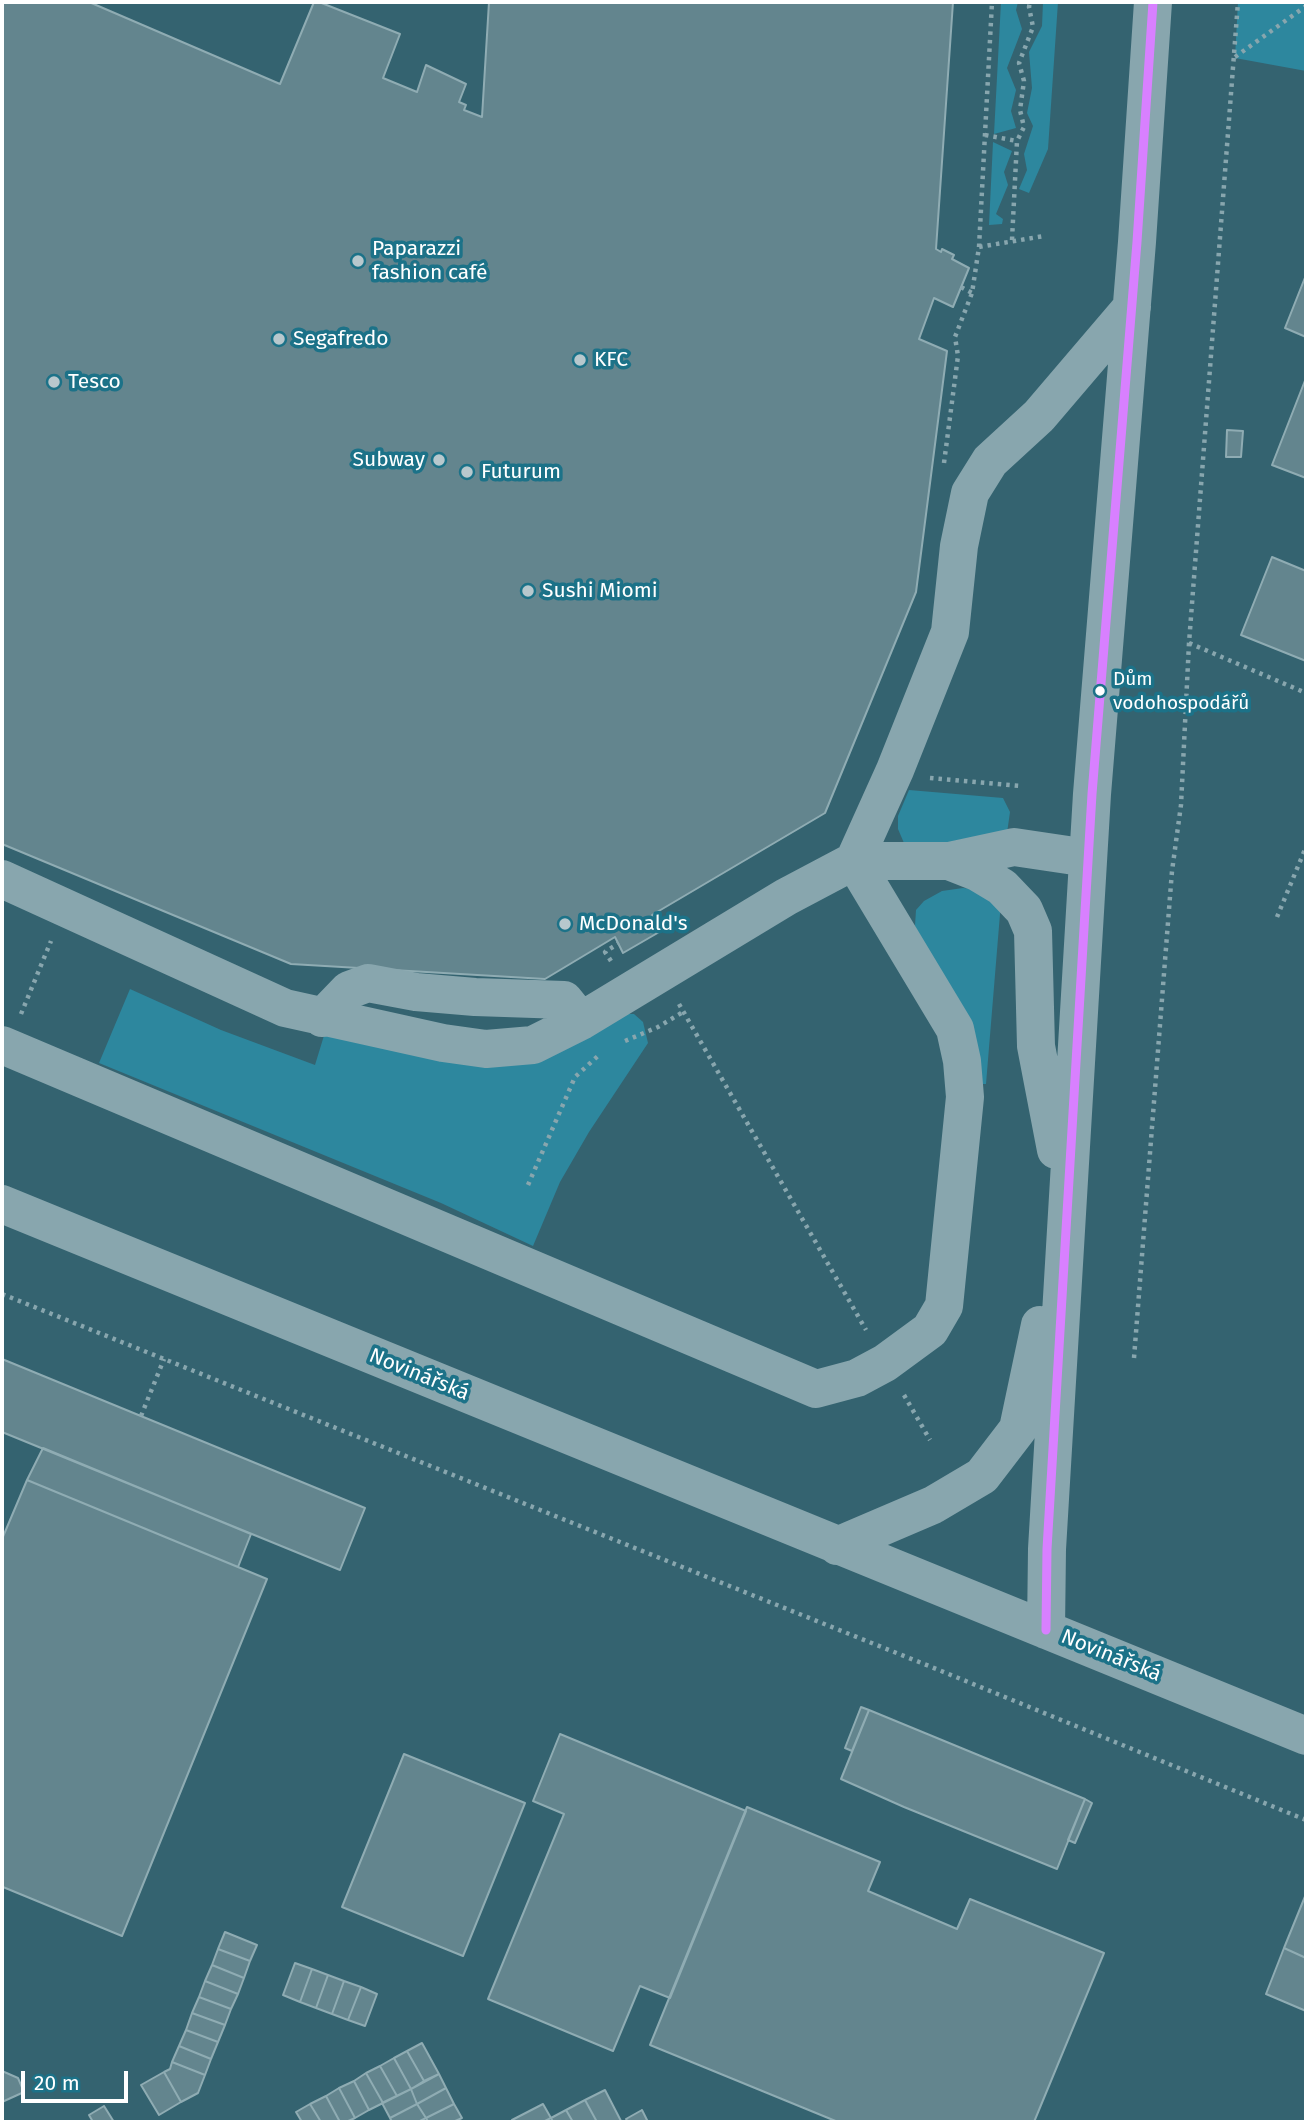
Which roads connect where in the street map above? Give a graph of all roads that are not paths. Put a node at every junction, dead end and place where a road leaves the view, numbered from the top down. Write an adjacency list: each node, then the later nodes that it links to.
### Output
1 (1153, 2): 2 (street)
2 (1132, 307): 3 (street); 4 (street)
3 (1088, 858): 5 (street); 10 (street)
4 (854, 861): 5 (street); 8 (street); 9 (street)
5 (949, 862): 10 (street)
6 (2, 879): 7 (street)
7 (322, 1018): 8 (street); 8 (street)
8 (581, 1021)
9 (4, 1047)
10 (1066, 1202): 12 (street); 13 (street)
11 (2, 1205): 12 (street, Novinářská)
12 (837, 1546): 13 (street, Novinářská)
13 (1046, 1630): 14 (street, Novinářská)
14 (1306, 1736)

